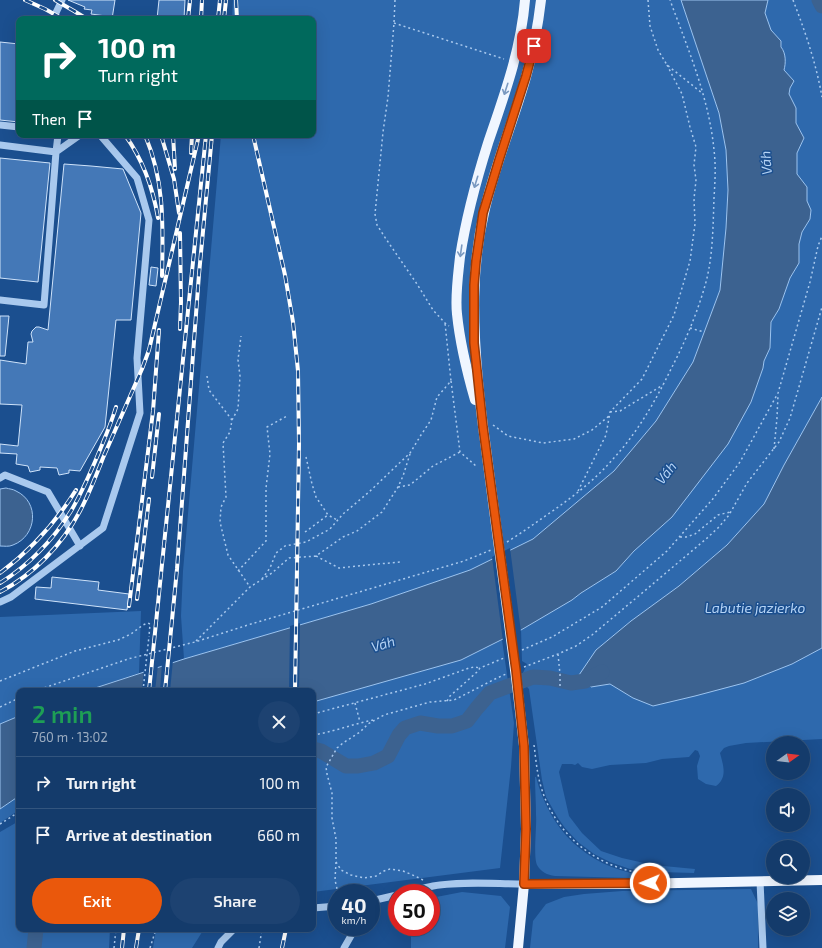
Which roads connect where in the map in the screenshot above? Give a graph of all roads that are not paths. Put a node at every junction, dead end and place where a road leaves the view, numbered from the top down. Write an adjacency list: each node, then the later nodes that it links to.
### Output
1 (62, 0): 5 (street)
2 (520, 0): 6 (main road)
3 (524, 0): 6 (main road)
4 (541, 0): 15 (main road)
5 (54, 16)
6 (523, 17): 15 (main road, one-way to 15)
7 (0, 125): 8 (street)
8 (16, 126)
9 (58, 138): 13 (street)
10 (76, 138): 13 (street)
11 (103, 138): 17 (street)
12 (0, 145): 13 (street)
13 (56, 152): 14 (street)
14 (0, 300)
15 (487, 426): 21 (main road, bridge)
16 (0, 478): 17 (street)
17 (80, 546): 18 (street)
18 (0, 602)
19 (822, 880): 20 (main road)
20 (760, 881): 21 (main road); 30 (street)
21 (524, 884): 22 (street); 29 (main road)
22 (440, 885)
23 (328, 907): 24 (street)
24 (316, 908)
25 (231, 932): 27 (street)
26 (351, 936): 28 (street)
27 (218, 948)
28 (344, 948)
29 (518, 948)
30 (763, 948)

